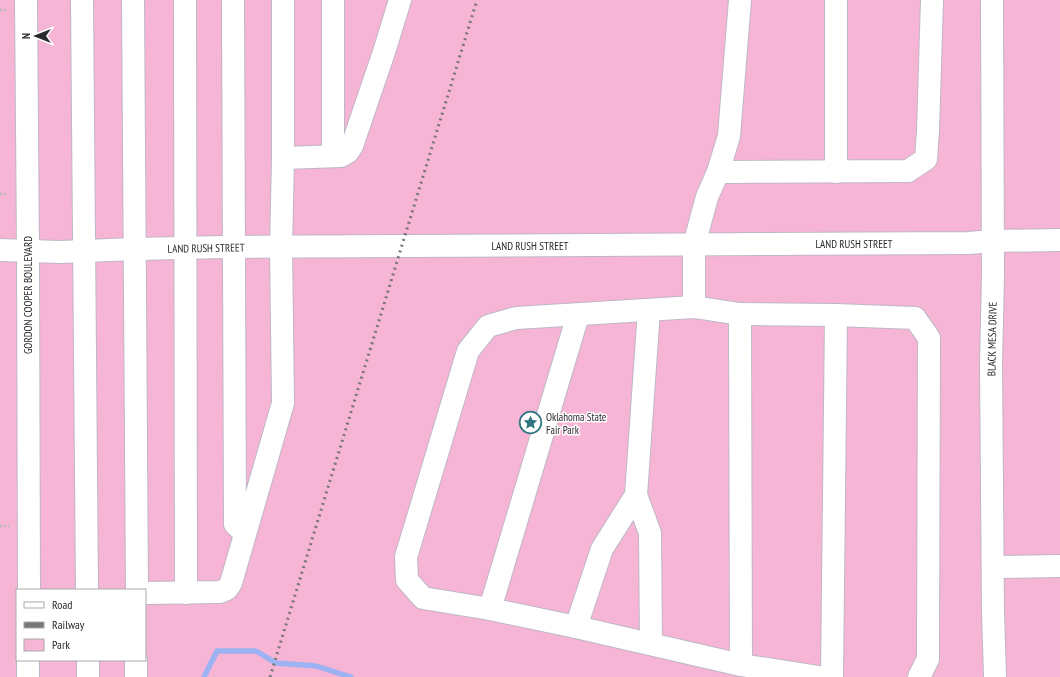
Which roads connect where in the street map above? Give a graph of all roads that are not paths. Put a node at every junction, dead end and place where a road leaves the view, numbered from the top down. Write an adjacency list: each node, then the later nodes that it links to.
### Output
1 (26, 0): 27 (street, GORDON COOPER BOULEVARD)
2 (82, 0): 28 (street)
3 (133, 0): 25 (street)
4 (185, 0): 24 (street)
5 (233, 0): 22 (street)
6 (283, 0): 16 (street)
7 (333, 0): 15 (street)
8 (386, 0): 14 (street)
9 (400, 0): 14 (street)
10 (740, 0): 17 (street)
11 (836, 0): 18 (street)
12 (932, 0): 18 (street)
13 (992, 0): 20 (street, BLACK MESA DRIVE)
14 (393, 23): 15 (street)
15 (333, 156): 16 (street)
16 (283, 158): 23 (street)
17 (718, 172): 18 (street); 21 (street)
18 (836, 172)
19 (1060, 240): 20 (street, LAND RUSH STREET)
20 (992, 241): 21 (street, LAND RUSH STREET); 37 (street, BLACK MESA DRIVE)
21 (694, 245): 23 (street, LAND RUSH STREET); 29 (street)
22 (235, 247): 23 (street, LAND RUSH STREET); 24 (street, LAND RUSH STREET); 35 (street)
23 (282, 247): 35 (street)
24 (186, 248): 25 (street, LAND RUSH STREET); 41 (street)
25 (135, 249): 28 (street, LAND RUSH STREET); 40 (street)
26 (0, 250): 27 (street, LAND RUSH STREET)
27 (28, 251): 28 (street, LAND RUSH STREET); 38 (street, GORDON COOPER BOULEVARD)
28 (84, 251): 39 (street)
29 (694, 307): 30 (street); 31 (street)
30 (649, 310): 33 (street); 34 (street)
31 (740, 314): 32 (street); 49 (street)
32 (836, 314): 54 (street); 55 (street)
33 (578, 315): 43 (street); 43 (street)
34 (636, 495): 44 (street); 45 (street)
35 (245, 533): 41 (street)
36 (1060, 566): 37 (street)
37 (993, 567): 56 (street, BLACK MESA DRIVE)
38 (29, 589)
39 (87, 589)
40 (137, 589)
41 (186, 593): 42 (street)
42 (146, 594)
43 (490, 609): 44 (street)
44 (576, 627): 45 (street)
45 (651, 644): 49 (street)
46 (28, 661): 50 (street)
47 (88, 661): 51 (street)
48 (136, 661): 52 (street)
49 (741, 665): 53 (street)
50 (28, 677)
51 (88, 677)
52 (136, 677)
53 (818, 677)
54 (832, 677)
55 (919, 677)
56 (995, 677)

